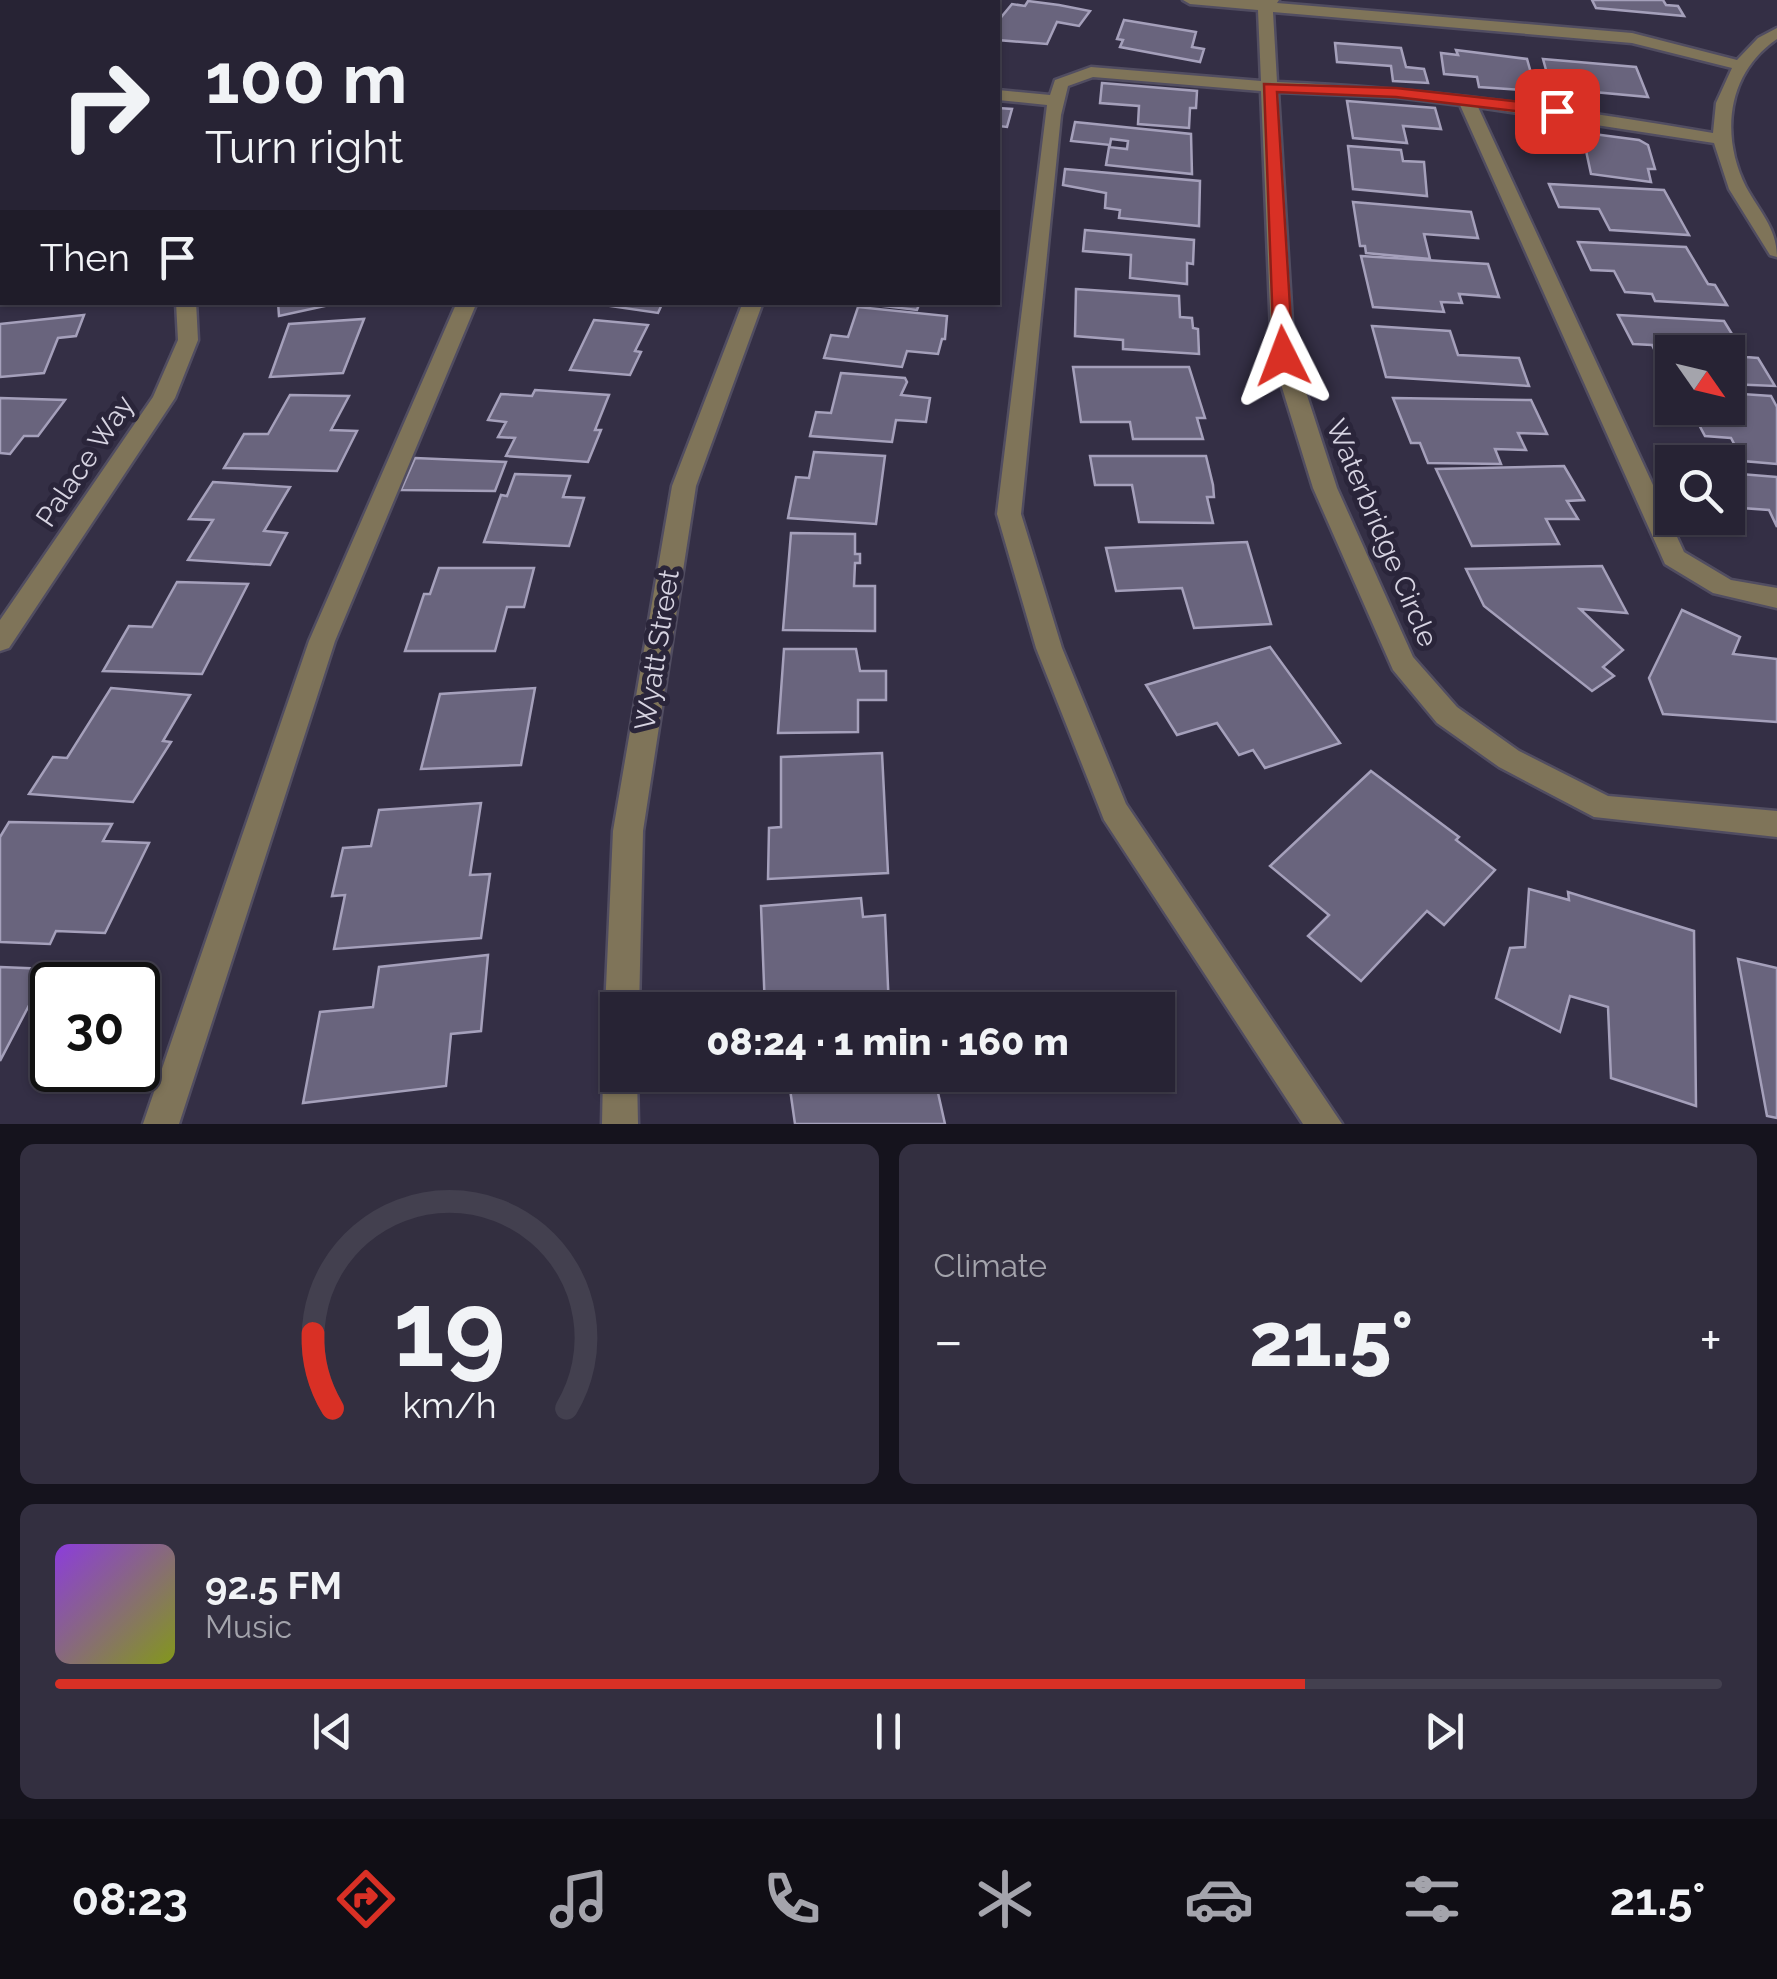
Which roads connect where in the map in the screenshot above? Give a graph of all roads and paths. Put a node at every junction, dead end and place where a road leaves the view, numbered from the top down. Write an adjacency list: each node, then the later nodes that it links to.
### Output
1 (1190, 0): 2 (street)
2 (1269, 4): 4 (street); 5 (street, Waterbridge Circle)
3 (1777, 33): 4 (street)
4 (1740, 65): 9 (street)
5 (1269, 87): 7 (street); 8 (street); 16 (street, Waterbridge Circle)
6 (1000, 95): 8 (street)
7 (1467, 100): 9 (street); 14 (street)
8 (1057, 101): 21 (street)
9 (1720, 139): 10 (street)
10 (1777, 251)
11 (186, 305): 15 (street, Palace Way)
12 (466, 305): 19 (street)
13 (752, 305): 17 (street, Wyatt Street)
14 (1777, 598)
15 (0, 641)
16 (1777, 824)
17 (623, 992)
18 (620, 1092): 20 (street)
19 (161, 1124)
20 (620, 1124)
21 (1324, 1124)

